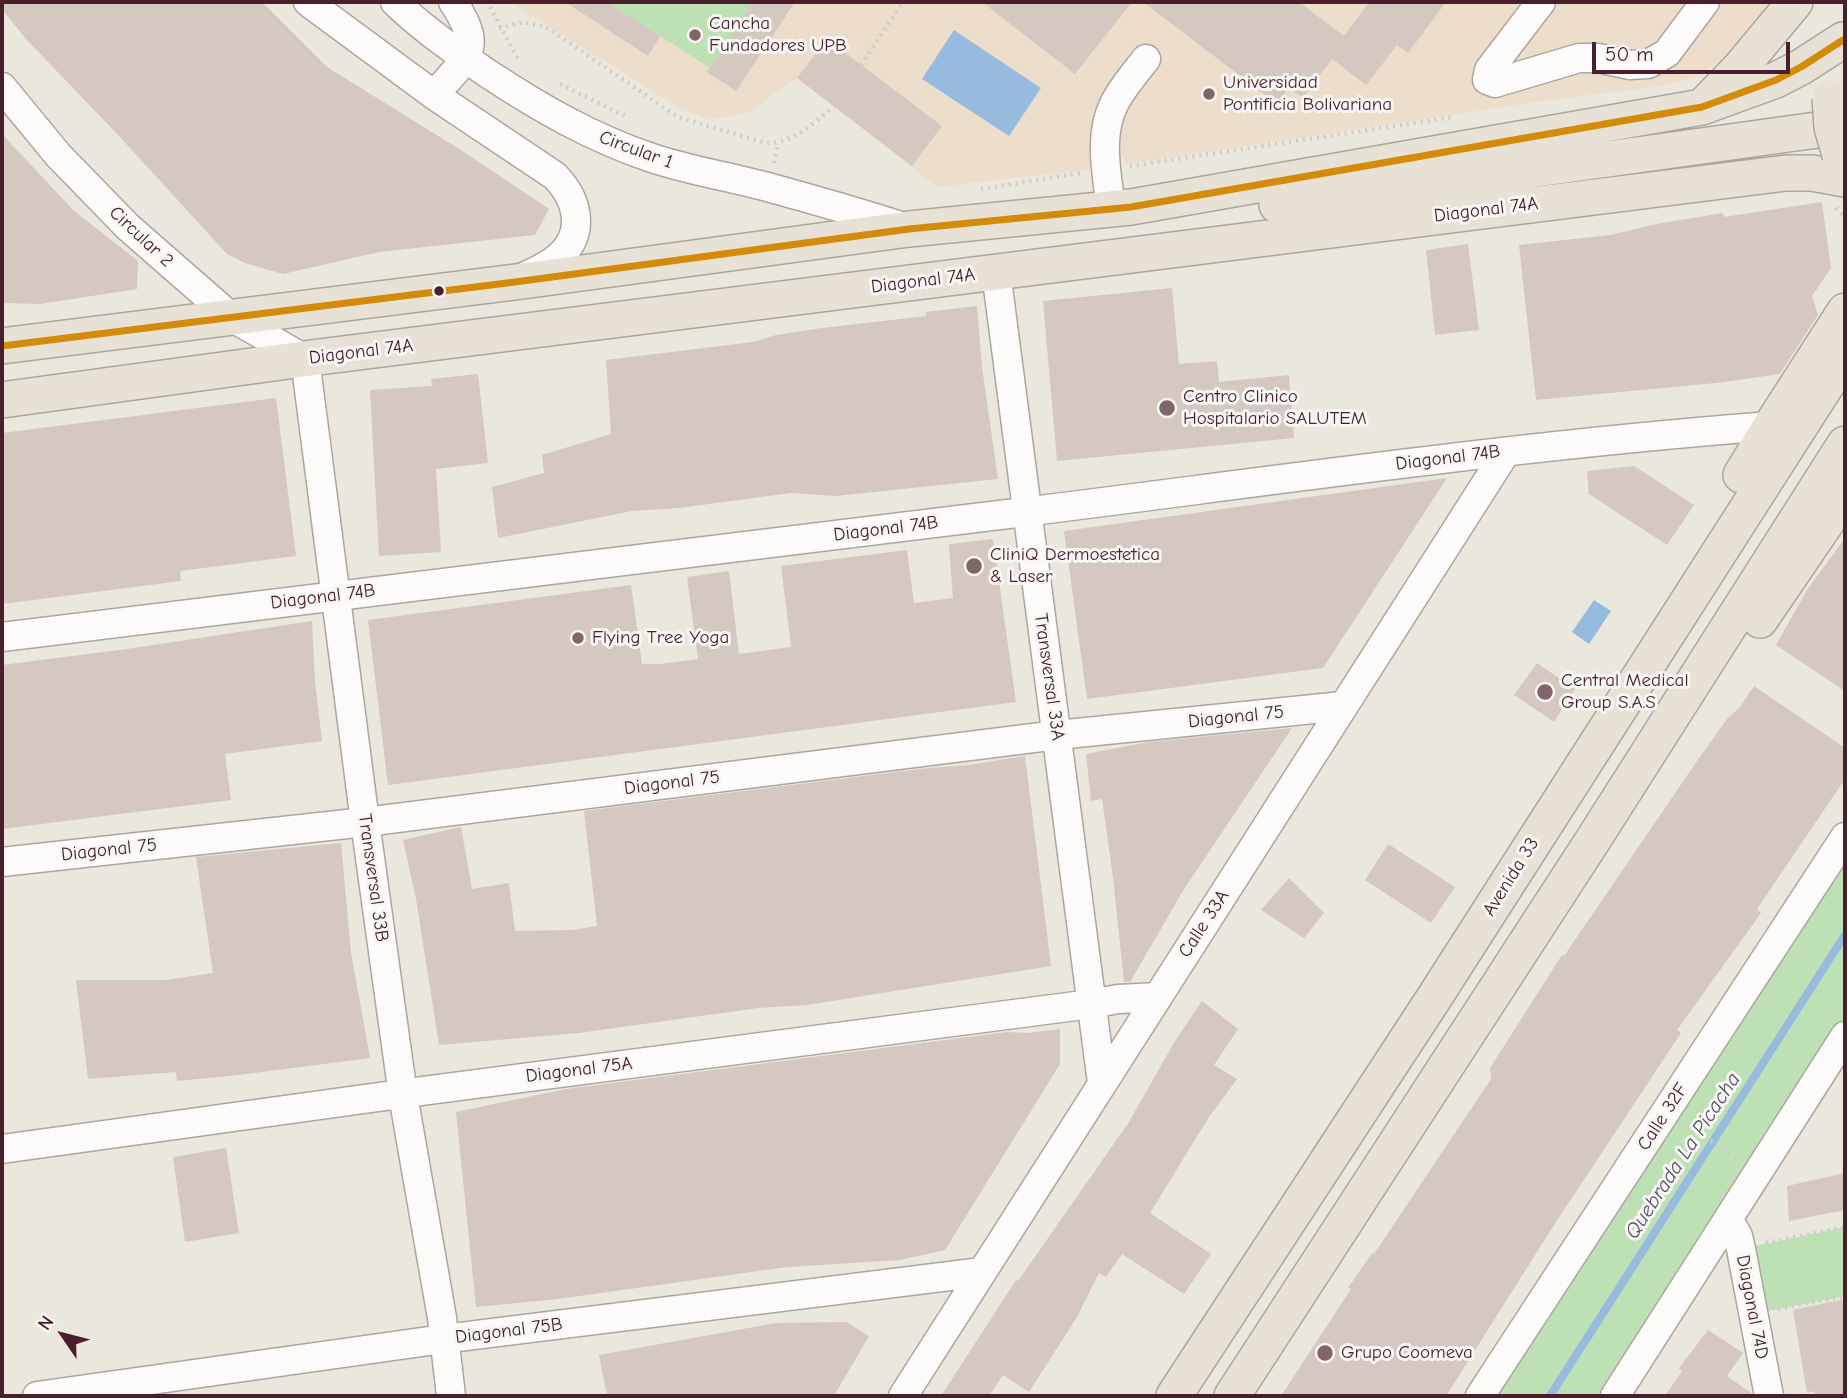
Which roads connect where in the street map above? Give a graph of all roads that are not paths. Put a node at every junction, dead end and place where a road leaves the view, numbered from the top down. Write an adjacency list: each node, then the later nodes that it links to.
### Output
1 (308, 2): 11 (street)
2 (395, 2): 8 (street, Circular 1)
3 (453, 2): 8 (street)
4 (1541, 2): 5 (street)
5 (1705, 2)
6 (1795, 2): 12 (main road)
7 (1844, 38): 12 (main road); 13 (main road)
8 (465, 58): 11 (street); 15 (street, Circular 1)
9 (1146, 59): 14 (street)
10 (2, 87): 19 (street, Circular 2)
11 (434, 95): 17 (street)
12 (1702, 107): 14 (main road)
13 (1841, 145): 14 (main road); 16 (main road, Diagonal 74A)
14 (1121, 208): 15 (main road)
15 (909, 229): 17 (main road)
16 (996, 272): 22 (main road, Diagonal 74A); 28 (street, Transversal 33A)
17 (515, 282): 19 (main road)
18 (1845, 311): 24 (main road)
19 (231, 317): 20 (main road); 22 (street, Circular 2)
20 (2, 346)
21 (1845, 356): 33 (main road, Avenida 33)
22 (305, 359): 23 (main road, Diagonal 74A); 29 (street, Transversal 33B)
23 (2, 400)
24 (1770, 426): 26 (street, Diagonal 74B); 33 (main road)
25 (1845, 444): 36 (main road)
26 (1506, 452): 28 (street, Diagonal 74B); 31 (street, Calle 33A)
27 (1845, 495): 36 (main road)
28 (1027, 512): 29 (street, Diagonal 74B); 32 (street, Transversal 33A)
29 (336, 596): 30 (street, Diagonal 74B); 34 (street, Transversal 33B)
30 (2, 637)
31 (1343, 706): 32 (street, Diagonal 75); 38 (street, Calle 33A)
32 (1057, 735): 34 (street, Diagonal 75); 39 (street, Transversal 33A)
33 (1579, 769): 50 (main road, Avenida 33)
34 (365, 822): 37 (street, Diagonal 75); 42 (street, Transversal 33B)
35 (1845, 837): 52 (street, Calle 32F)
36 (1593, 840): 51 (main road)
37 (2, 862)
38 (1158, 997): 39 (street, Diagonal 75A); 41 (street, Calle 33A)
39 (1091, 1004): 41 (street, Transversal 33A); 42 (street, Diagonal 75A)
40 (1845, 1037): 44 (street)
41 (1102, 1083): 45 (street, Calle 33A)
42 (403, 1095): 43 (street, Diagonal 75A); 46 (street, Transversal 33B)
43 (2, 1149)
44 (1729, 1220): 53 (street); 54 (street, Diagonal 74D)
45 (982, 1272): 46 (street, Diagonal 75B); 49 (street, Calle 33A)
46 (443, 1339): 47 (street, Diagonal 75B); 48 (street, Transversal 33B)
47 (37, 1396)
48 (452, 1396)
49 (903, 1396)
50 (1174, 1396)
51 (1232, 1396)
52 (1480, 1396)
53 (1615, 1396)
54 (1769, 1396)

